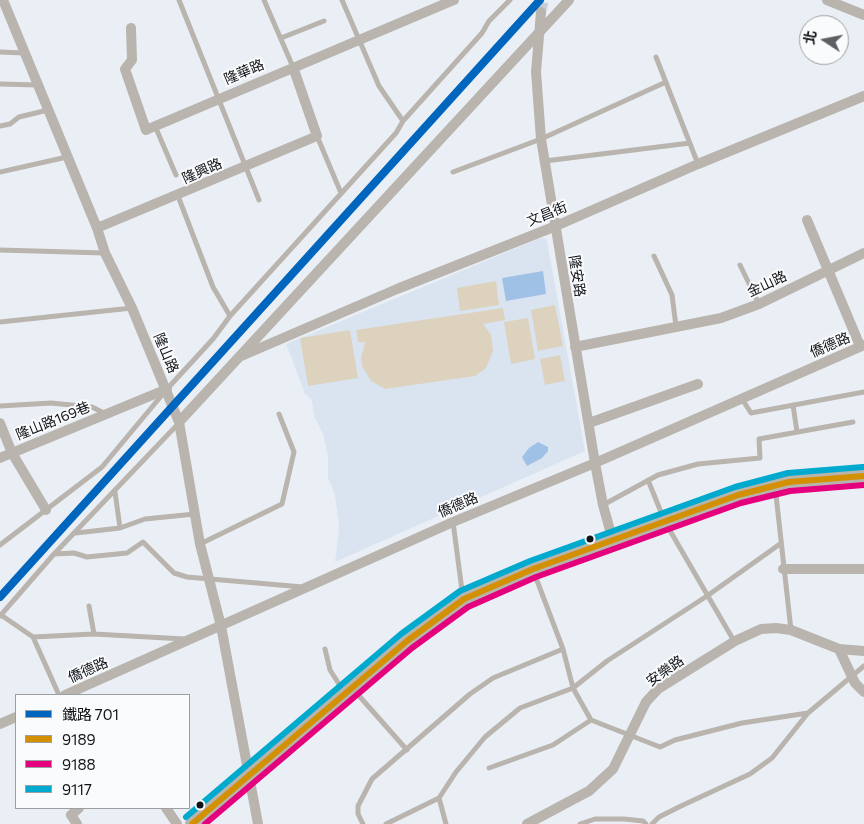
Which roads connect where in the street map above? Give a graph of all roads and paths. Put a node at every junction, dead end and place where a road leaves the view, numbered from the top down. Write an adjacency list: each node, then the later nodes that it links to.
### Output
1 (3, 0): 17 (street, 隆山路)
2 (179, 0): 24 (lane)
3 (264, 0): 14 (lane)
4 (342, 0): 15 (lane)
5 (454, 0): 15 (street, 隆華路)
6 (510, 0): 26 (lane)
7 (569, 0): 13 (street)
8 (827, 0): 10 (street)
9 (542, 12): 13 (street, 隆安路)
10 (864, 15)
11 (324, 21): 14 (lane)
12 (131, 28): 28 (street)
13 (538, 35): 30 (street, 隆安路); 58 (street)
14 (281, 38): 19 (lane)
15 (359, 39): 19 (street, 隆華路); 26 (lane)
16 (0, 52): 17 (lane)
17 (24, 53): 22 (street, 隆山路)
18 (656, 57): 20 (lane)
19 (293, 66): 24 (street, 隆華路); 29 (street)
20 (666, 82): 30 (lane); 31 (lane)
21 (0, 84): 22 (lane)
22 (37, 85): 25 (street, 隆山路)
23 (864, 96): 34 (street, 文昌街)
24 (218, 98): 28 (street, 隆華路); 35 (lane)
25 (48, 110): 27 (lane); 32 (street, 隆山路)
26 (402, 121): 39 (lane)
27 (0, 126)
28 (155, 126): 38 (lane)
29 (317, 136): 35 (street, 隆興路); 39 (lane)
30 (541, 139): 33 (street, 隆安路); 37 (lane)
31 (690, 143): 33 (lane); 34 (lane)
32 (68, 157): 36 (lane); 44 (street, 隆山路)
33 (545, 161): 43 (street, 隆安路)
34 (698, 164): 43 (street, 文昌街)
35 (245, 167): 40 (street, 隆興路); 41 (lane)
36 (0, 172)
37 (453, 172)
38 (176, 175)
39 (341, 193): 53 (lane)
40 (178, 196): 44 (street, 隆興路); 53 (lane)
41 (259, 200)
42 (807, 220): 50 (street)
43 (556, 226): 56 (street, 隆安路); 58 (street, 文昌街)
44 (97, 228): 46 (street, 隆山路)
45 (0, 250): 46 (lane)
46 (105, 253): 52 (street, 隆山路)
47 (864, 253): 50 (street, 金山路)
48 (654, 256): 55 (lane)
49 (740, 265): 51 (lane)
50 (828, 270): 51 (street, 金山路); 57 (street)
51 (759, 304): 55 (street, 金山路)
52 (132, 308): 54 (lane); 60 (street, 隆山路)
53 (230, 316): 60 (lane)
54 (0, 322)
55 (676, 326): 56 (street, 金山路)
56 (575, 346): 70 (street, 隆安路)
57 (862, 346): 62 (street, 僑德路)
58 (239, 357): 67 (street)
59 (698, 384): 70 (street)
60 (166, 389): 65 (street, 隆山路169巷); 67 (street, 隆山路); 80 (lane)
61 (864, 392): 63 (lane)
62 (741, 398): 63 (lane); 74 (street, 僑德路)
63 (793, 405): 71 (lane)
64 (0, 406): 65 (lane, 隆山路169巷)
65 (106, 414): 72 (street, 隆山路169巷)
66 (279, 414): 87 (lane)
67 (179, 422): 78 (lane); 81 (street, 隆山路)
68 (852, 422): 71 (lane)
69 (0, 423): 72 (street, 隆山路169巷)
70 (589, 423): 74 (street, 隆安路)
71 (797, 432): 76 (lane)
72 (12, 453): 73 (street); 80 (street)
73 (0, 458)
74 (595, 463): 79 (street, 隆安路); 82 (street, 僑德路)
75 (864, 476): 77 (street)
76 (648, 480): 79 (lane); 83 (lane)
77 (775, 486): 83 (street); 88 (lane)
78 (115, 492): 84 (lane); 85 (lane)
79 (603, 505): 86 (street, 隆安路)
80 (46, 510): 89 (lane)
81 (195, 514): 84 (lane); 87 (street, 隆山路)
82 (453, 522): 95 (street, 僑德路); 97 (lane)
83 (665, 522): 86 (street); 96 (lane)
84 (120, 528): 85 (lane)
85 (76, 533): 90 (lane)
86 (613, 542): 91 (street)
87 (200, 544): 94 (street, 隆山路)
88 (780, 544): 92 (lane); 96 (lane)
89 (0, 545)
90 (54, 554): 94 (lane); 99 (lane)
91 (533, 569): 97 (street); 107 (lane)
92 (783, 569): 93 (street); 101 (lane)
93 (864, 569)
94 (210, 580): 95 (lane); 100 (street, 隆山路)
95 (309, 587): 100 (street, 僑德路)
96 (707, 596): 105 (lane); 112 (lane)
97 (464, 598): 114 (street)
98 (89, 606): 102 (lane)
99 (0, 615): 103 (lane)
100 (221, 626): 104 (street, 僑德路); 124 (street, 隆山路)
101 (791, 630): 105 (street, 安樂路); 108 (street, 安樂路)
102 (94, 634): 103 (lane); 104 (lane)
103 (33, 637): 116 (lane)
104 (190, 640): 113 (street, 僑德路)
105 (735, 641): 121 (street, 安樂路)
106 (325, 649): 114 (lane)
107 (563, 649): 112 (lane); 122 (lane)
108 (839, 649): 109 (street, 安樂路); 111 (street)
109 (864, 651)
110 (864, 666): 111 (lane)
111 (851, 675): 115 (street); 117 (lane)
112 (573, 688): 119 (lane); 125 (lane)
113 (82, 692)
114 (349, 692): 122 (lane); 124 (street)
115 (864, 692)
116 (59, 694)
117 (808, 714): 121 (lane); 138 (lane)
118 (15, 717): 120 (street)
119 (591, 720): 121 (lane); 123 (lane)
120 (0, 724)
121 (631, 735): 135 (street, 安樂路)
122 (407, 750): 132 (lane)
123 (489, 768)
124 (250, 776): 130 (street); 131 (street, 隆山路)
125 (439, 798): 133 (lane); 134 (lane)
126 (78, 809): 128 (street)
127 (167, 809): 129 (street)
128 (77, 824)
129 (177, 824)
130 (192, 824)
131 (258, 824)
132 (364, 824)
133 (386, 824)
134 (446, 824)
135 (527, 824)
136 (580, 824): 137 (lane)
137 (646, 824)
138 (652, 824)

